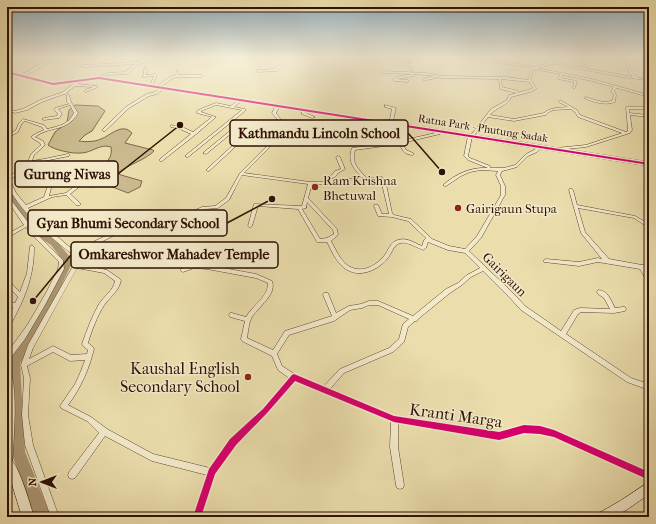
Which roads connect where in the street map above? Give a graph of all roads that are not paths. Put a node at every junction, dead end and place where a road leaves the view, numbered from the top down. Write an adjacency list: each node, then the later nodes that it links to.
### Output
1 (42, 81): 2 (street, Ratna Park - Phutung Sadak)
2 (76, 81)
3 (80, 81): 11 (street)
4 (121, 81): 12 (street, Ratna Park - Phutung Sadak)
5 (153, 81): 12 (street)
6 (167, 81): 13 (street)
7 (501, 81): 17 (street)
8 (529, 81): 17 (street)
9 (574, 81): 15 (street)
10 (593, 81): 14 (street)
11 (74, 85): 16 (street); 18 (street)
12 (151, 86): 13 (street, Ratna Park - Phutung Sadak)
13 (160, 87): 21 (street, Ratna Park - Phutung Sadak); 41 (street)
14 (616, 87): 19 (street); 20 (street)
15 (574, 88)
16 (86, 91)
17 (522, 92): 32 (street)
18 (64, 93): 23 (street); 29 (street)
19 (649, 96)
20 (585, 98)
21 (241, 100): 24 (street, Ratna Park - Phutung Sadak); 26 (street)
22 (560, 101): 27 (street)
23 (71, 104): 35 (street); 40 (street)
24 (278, 105): 30 (street, Ratna Park - Phutung Sadak); 36 (street)
25 (386, 106): 37 (street)
26 (232, 107): 45 (street); 55 (street)
27 (572, 108): 32 (street); 44 (street)
28 (649, 108): 31 (street)
29 (7, 109)
30 (302, 109): 34 (street); 37 (street, Ratna Park - Phutung Sadak)
31 (628, 114): 33 (street); 44 (street)
32 (488, 116): 47 (street)
33 (649, 116)
34 (313, 117)
35 (44, 119)
36 (280, 121): 46 (street); 64 (street)
37 (392, 124): 43 (street, Ratna Park - Phutung Sadak)
38 (172, 126): 45 (street)
39 (237, 127): 42 (street)
40 (46, 130): 48 (street); 58 (street)
41 (104, 130)
42 (232, 131): 46 (street); 52 (street)
43 (439, 132): 47 (street, Ratna Park - Phutung Sadak); 49 (street)
44 (625, 133): 51 (street)
45 (194, 134): 57 (street)
46 (247, 134): 61 (street)
47 (471, 136): 50 (street, Ratna Park - Phutung Sadak); 62 (street)
48 (7, 137)
49 (400, 142): 53 (street); 65 (street)
50 (540, 148): 51 (street, Ratna Park - Phutung Sadak); 62 (street)
51 (549, 149): 59 (street, Ratna Park - Phutung Sadak)
52 (205, 153)
53 (412, 154)
54 (68, 155): 58 (street)
55 (187, 156)
56 (338, 157): 67 (street)
57 (160, 160)
58 (30, 162): 66 (street)
59 (649, 164)
60 (88, 170): 71 (street)
61 (208, 170)
62 (500, 170): 69 (street); 88 (street, Gairigaun)
63 (58, 174): 73 (street)
64 (240, 174): 68 (street); 89 (street)
65 (365, 178): 67 (street); 80 (street)
66 (8, 179): 78 (street)
67 (331, 181): 68 (street)
68 (310, 183): 74 (street)
69 (445, 185)
70 (571, 190): 77 (street)
71 (67, 194): 73 (street); 75 (street)
72 (7, 197): 81 (street)
73 (46, 198): 78 (street)
74 (306, 198): 79 (street); 85 (street)
75 (78, 204)
76 (376, 206): 80 (street)
77 (576, 206): 83 (street); 91 (street)
78 (25, 207): 89 (street)
79 (298, 208): 82 (street); 85 (street)
80 (392, 216): 86 (street)
81 (27, 225): 84 (street); 114 (street)
82 (250, 226)
83 (649, 226)
84 (7, 236)
85 (328, 240): 86 (street)
86 (430, 240): 88 (street)
87 (32, 247): 101 (street)
88 (466, 251): 95 (street, Gairigaun)
89 (74, 254): 92 (street)
90 (546, 261): 91 (street)
91 (607, 261): 94 (street)
92 (76, 266): 113 (street); 115 (street)
93 (649, 266): 94 (street)
94 (642, 267): 97 (street)
95 (484, 268): 108 (street); 111 (street, Gairigaun)
96 (183, 270): 109 (street)
97 (649, 280)
98 (7, 282): 101 (street)
99 (600, 292): 105 (street)
100 (326, 295): 107 (street)
101 (21, 296): 103 (street)
102 (7, 303): 103 (street)
103 (18, 306): 110 (street)
104 (624, 309): 105 (street)
105 (614, 311): 111 (street)
106 (232, 315): 109 (street)
107 (335, 317): 108 (street); 112 (street)
108 (415, 319): 119 (street)
109 (247, 320): 112 (street)
110 (7, 326)
111 (562, 335): 118 (street, Gairigaun)
112 (274, 354): 117 (street, Kranti Marga)
113 (90, 357): 115 (street); 122 (street)
114 (7, 358)
115 (24, 365): 130 (street)
116 (7, 368): 120 (street)
117 (294, 377): 119 (street, Kranti Marga); 124 (street)
118 (649, 387)
119 (326, 389): 121 (street, Kranti Marga)
120 (9, 400): 123 (street)
121 (394, 419): 126 (street, Kranti Marga); 127 (street)
122 (104, 432): 124 (street); 125 (street)
123 (7, 461): 129 (street)
124 (212, 472): 131 (street)
125 (72, 475)
126 (649, 476)
127 (400, 485)
128 (649, 487): 132 (street)
129 (28, 517)
130 (55, 517)
131 (197, 517)
132 (603, 517)

